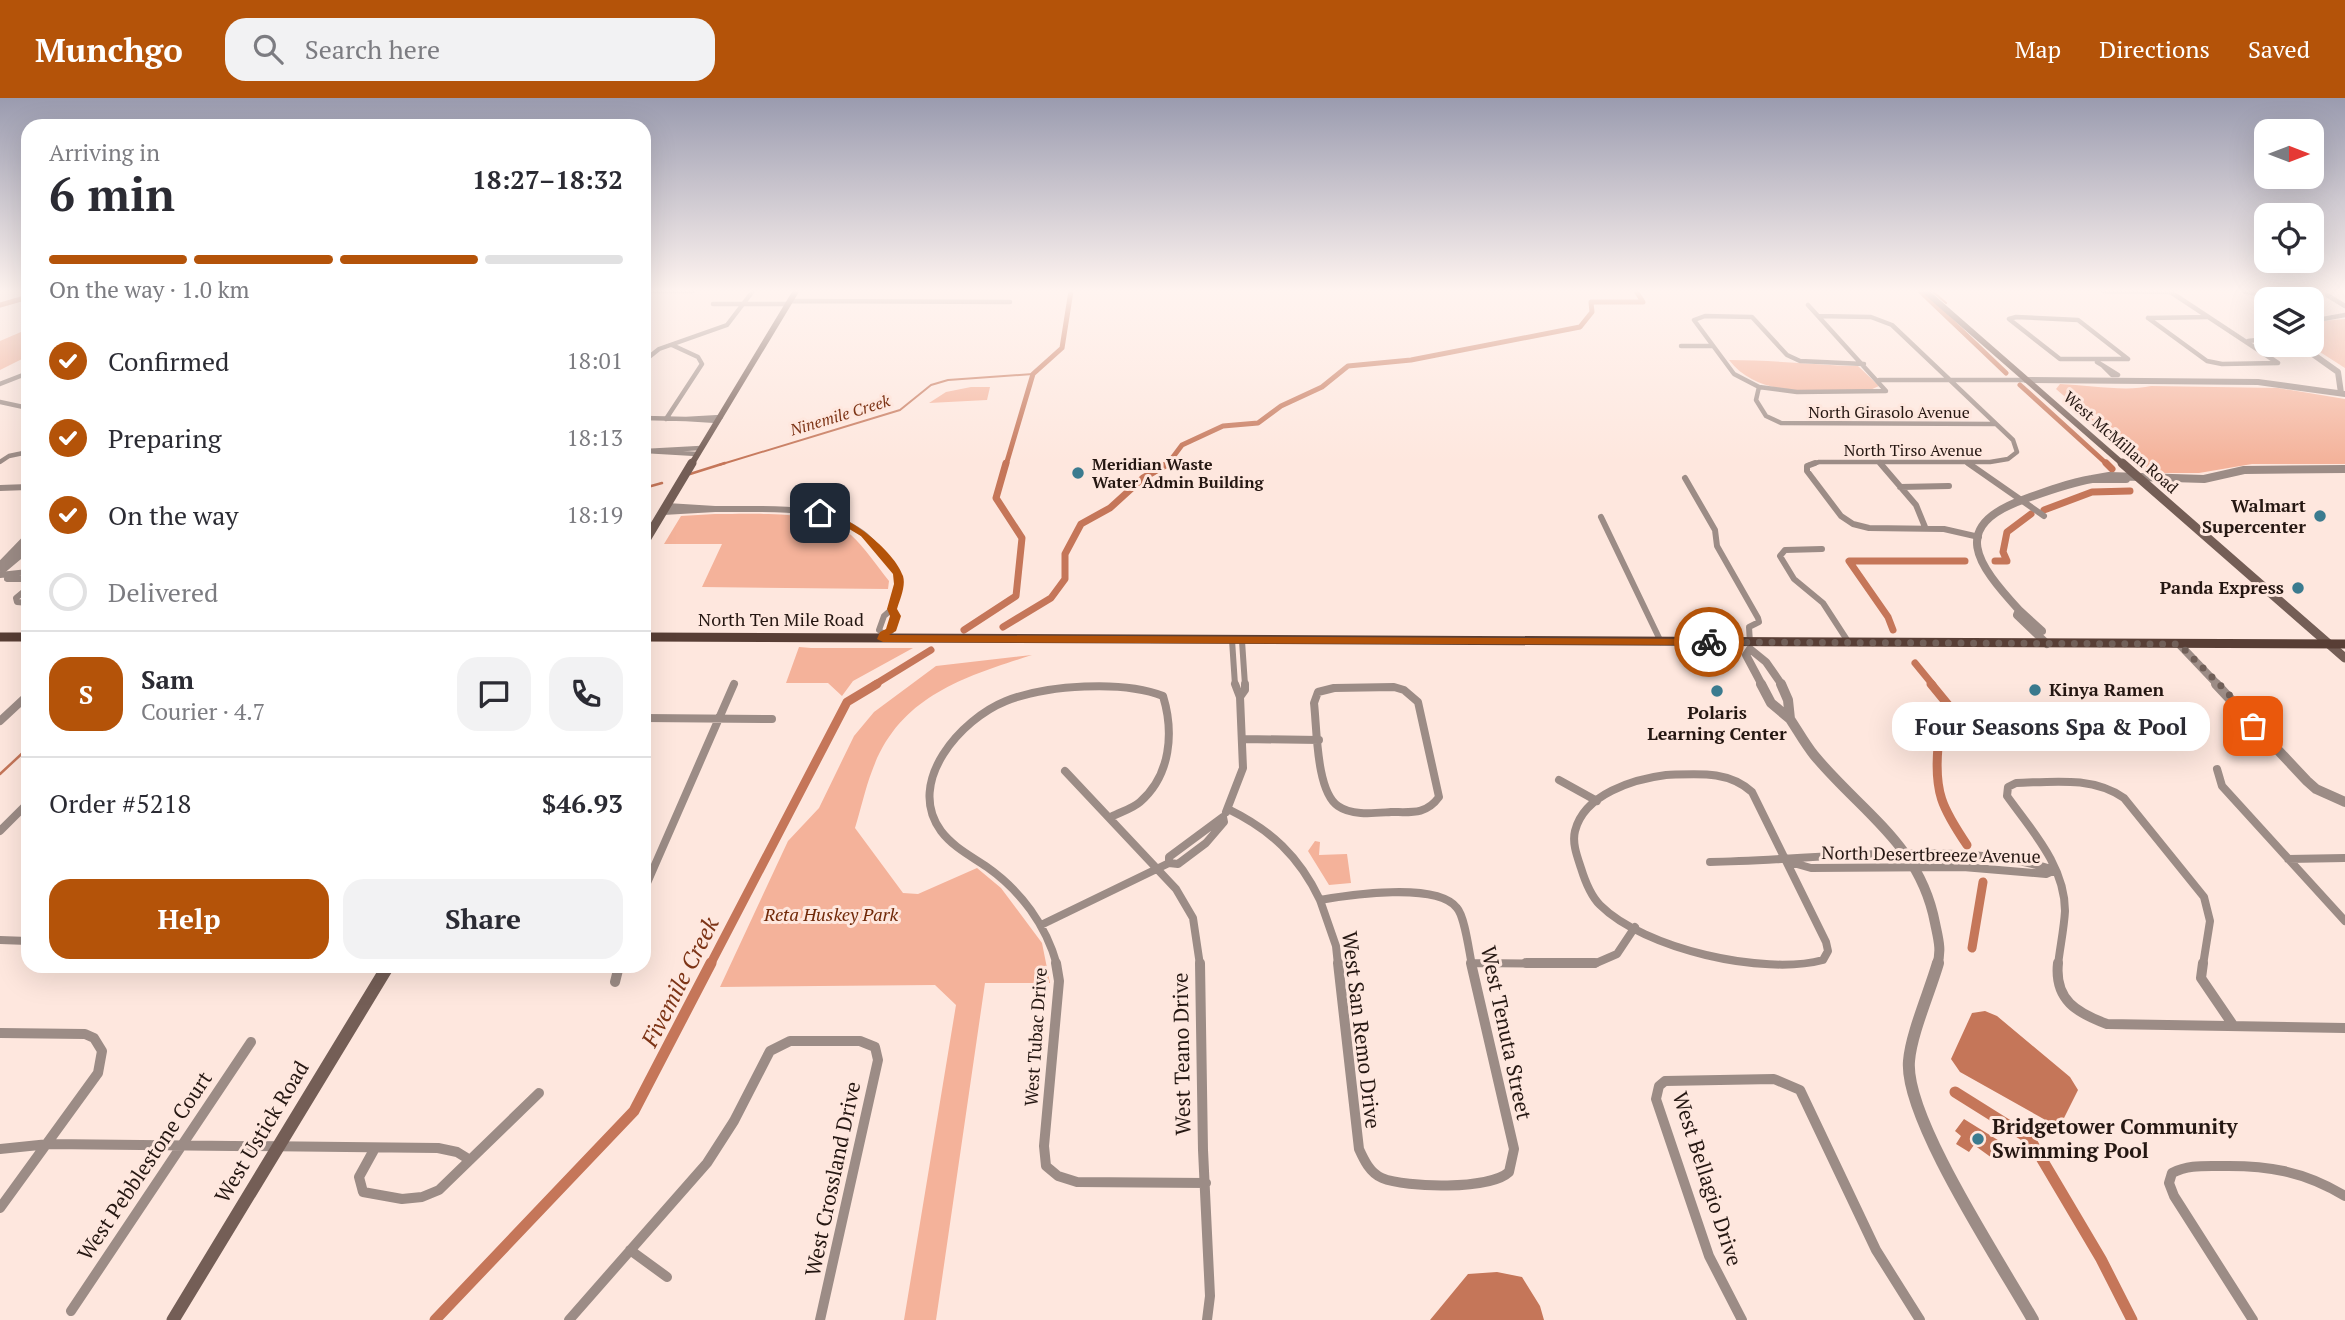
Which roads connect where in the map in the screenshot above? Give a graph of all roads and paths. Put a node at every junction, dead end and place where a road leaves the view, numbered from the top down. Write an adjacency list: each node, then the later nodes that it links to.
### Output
1 (679, 348): 28 (street)
2 (762, 348): 29 (main road)
3 (1714, 348): 21 (street)
4 (1781, 348): 14 (street)
5 (1849, 348): 14 (street)
6 (1916, 348): 17 (street)
7 (1990, 348): 18 (main road, West McMillan Road)
8 (2046, 348): 13 (street)
9 (2114, 348): 13 (street)
10 (2190, 348): 11 (street)
11 (2258, 348)
12 (2317, 357): 22 (street)
13 (2098, 362): 19 (street)
14 (1864, 364): 16 (street)
15 (21, 376): 20 (street)
16 (1877, 378): 17 (street); 21 (street)
17 (1948, 378): 18 (street); 30 (street)
18 (2024, 378): 19 (street); 39 (main road, West McMillan Road)
19 (2122, 381): 22 (street)
20 (0, 384)
21 (1759, 387): 30 (street, North Girasolo Avenue)
22 (2343, 394)
23 (0, 401): 25 (street)
24 (21, 403): 25 (street)
25 (16, 405): 26 (street)
26 (21, 406)
27 (651, 418): 28 (street)
28 (666, 419): 29 (street)
29 (720, 419): 31 (main road)
30 (1997, 424): 36 (street, North Tirso Avenue)
31 (699, 451): 32 (street); 45 (main road)
32 (651, 452)
33 (21, 453): 34 (street)
34 (0, 462)
35 (1879, 462): 36 (street, North Tirso Avenue); 40 (street); 48 (street, North Tirso Avenue)
36 (1966, 462): 44 (street)
37 (2345, 469): 39 (street)
38 (1685, 478): 69 (street)
39 (2140, 479): 44 (street); 67 (main road, West McMillan Road)
40 (1900, 486): 41 (street); 48 (street)
41 (1949, 486)
42 (21, 487): 43 (street)
43 (0, 488)
44 (2021, 500): 46 (street); 50 (street)
45 (665, 509): 49 (main road); 57 (street)
46 (2045, 516)
47 (1601, 517): 63 (street)
48 (1925, 527): 50 (street)
49 (651, 532)
50 (1979, 537): 65 (street)
51 (21, 546): 54 (street)
52 (1822, 549): 64 (street)
53 (21, 555): 54 (street)
54 (1, 571): 55 (street); 56 (street)
55 (21, 572)
56 (21, 579)
57 (892, 609): 58 (street); 58 (street)
58 (883, 636): 60 (main road, North Ten Mile Road); 62 (main road, North Ten Mile Road)
59 (21, 637): 61 (main road)
60 (651, 637)
61 (1, 638)
62 (1237, 640): 63 (main road, North Ten Mile Road); 78 (street)
63 (1661, 642): 69 (main road, North Ten Mile Road)
64 (1850, 643): 65 (main road, North Ten Mile Road); 69 (main road, North Ten Mile Road)
65 (2047, 644): 66 (main road, North Ten Mile Road)
66 (2179, 644): 67 (main road, North Ten Mile Road); 83 (street)
67 (2330, 644): 68 (main road, North Ten Mile Road); 70 (main road, West McMillan Road)
68 (2345, 644)
69 (1749, 645): 76 (street); 76 (street)
70 (2345, 658)
71 (734, 682): 74 (street)
72 (21, 702): 77 (street)
73 (651, 718): 74 (street)
74 (719, 718): 75 (street); 96 (street)
75 (772, 719)
76 (1790, 719): 93 (street)
77 (0, 721)
78 (1243, 739): 79 (street); 86 (street)
79 (1319, 740): 79 (street)
80 (2217, 768): 90 (street)
81 (1065, 771): 87 (street, West Teano Drive)
82 (1559, 780): 84 (street)
83 (2340, 800)
84 (1597, 801): 91 (street); 100 (street)
85 (21, 810): 88 (street)
86 (1225, 813): 94 (street); 97 (street, West San Remo Drive)
87 (1111, 817): 94 (street, West Teano Drive); 99 (street, West Tubac Drive)
88 (0, 831)
89 (2345, 858): 90 (street)
90 (2288, 859): 98 (street)
91 (1786, 860): 92 (street, North Desertbreeze Avenue); 93 (street, North Desertbreeze Avenue); 100 (street)
92 (1710, 862)
93 (1912, 862): 95 (street, North Desertbreeze Avenue); 131 (street)
94 (1158, 869): 99 (street); 119 (street, West Teano Drive)
95 (2055, 870): 107 (street); 107 (street)
96 (651, 874)
97 (1320, 900): 103 (street, West Tenuta Street); 118 (street, West San Remo Drive)
98 (2345, 921)
99 (1041, 925): 119 (street, West Tubac Drive)
100 (1635, 928): 103 (street)
101 (0, 940): 102 (street)
102 (21, 941)
103 (1473, 963): 118 (street, West Tenuta Street)
104 (384, 973): 114 (main road, West Ustick Road)
105 (617, 973): 106 (street)
106 (615, 982)
107 (2234, 1026): 108 (street)
108 (2343, 1031)
109 (0, 1033): 112 (street)
110 (251, 1042): 113 (street, West Pebblestone Court)
111 (539, 1093): 117 (street)
112 (49, 1144): 113 (street); 116 (street); 121 (street)
113 (181, 1147): 114 (street); 124 (street, West Pebblestone Court)
114 (278, 1147): 115 (street); 125 (main road, West Ustick Road)
115 (374, 1148): 117 (street); 117 (street)
116 (0, 1149)
117 (470, 1160)
118 (1506, 1175)
119 (1206, 1183): 128 (street, West Teano Drive)
120 (2345, 1196): 132 (street)
121 (0, 1208)
122 (630, 1250): 123 (street); 126 (street); 127 (street, West Crossland Drive)
123 (667, 1278)
124 (71, 1311)
125 (173, 1320)
126 (569, 1320)
127 (820, 1320)
128 (1207, 1320)
129 (1742, 1320): 130 (street, West Bellagio Drive)
130 (1920, 1320)
131 (2033, 1320)
132 (2253, 1320)

